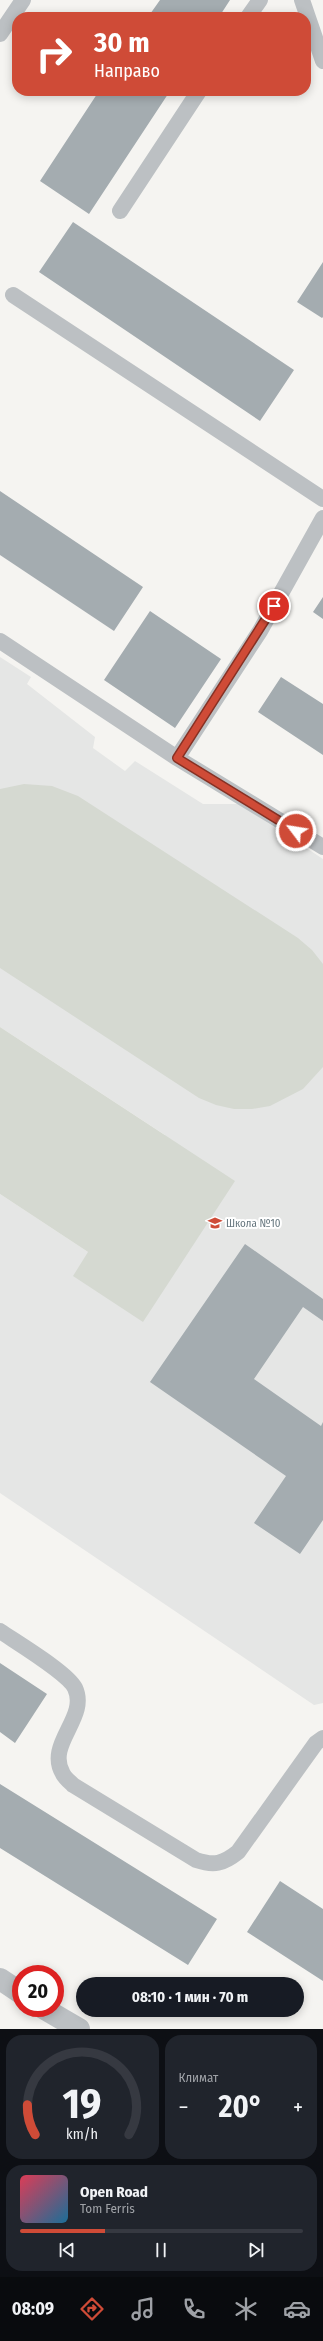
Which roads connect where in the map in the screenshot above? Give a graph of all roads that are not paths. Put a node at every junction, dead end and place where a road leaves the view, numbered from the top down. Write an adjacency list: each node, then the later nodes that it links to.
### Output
1 (23, 0): 4 (lane)
2 (260, 0): 5 (lane)
3 (302, 0): 6 (lane)
4 (15, 12)
5 (252, 12)
6 (306, 12)
7 (12, 16): 9 (lane)
8 (311, 26): 10 (lane)
9 (0, 34)
10 (323, 61)
11 (196, 96): 12 (lane)
12 (120, 211)
13 (13, 295): 14 (lane)
14 (323, 499)
15 (323, 518): 17 (lane)
16 (0, 641): 17 (lane)
17 (177, 758): 18 (lane)
18 (323, 847)
19 (0, 1631): 20 (lane)
20 (323, 1738)
21 (0, 1979): 22 (street)
22 (12, 1987)
23 (58, 2017): 24 (street)
24 (79, 2029)

